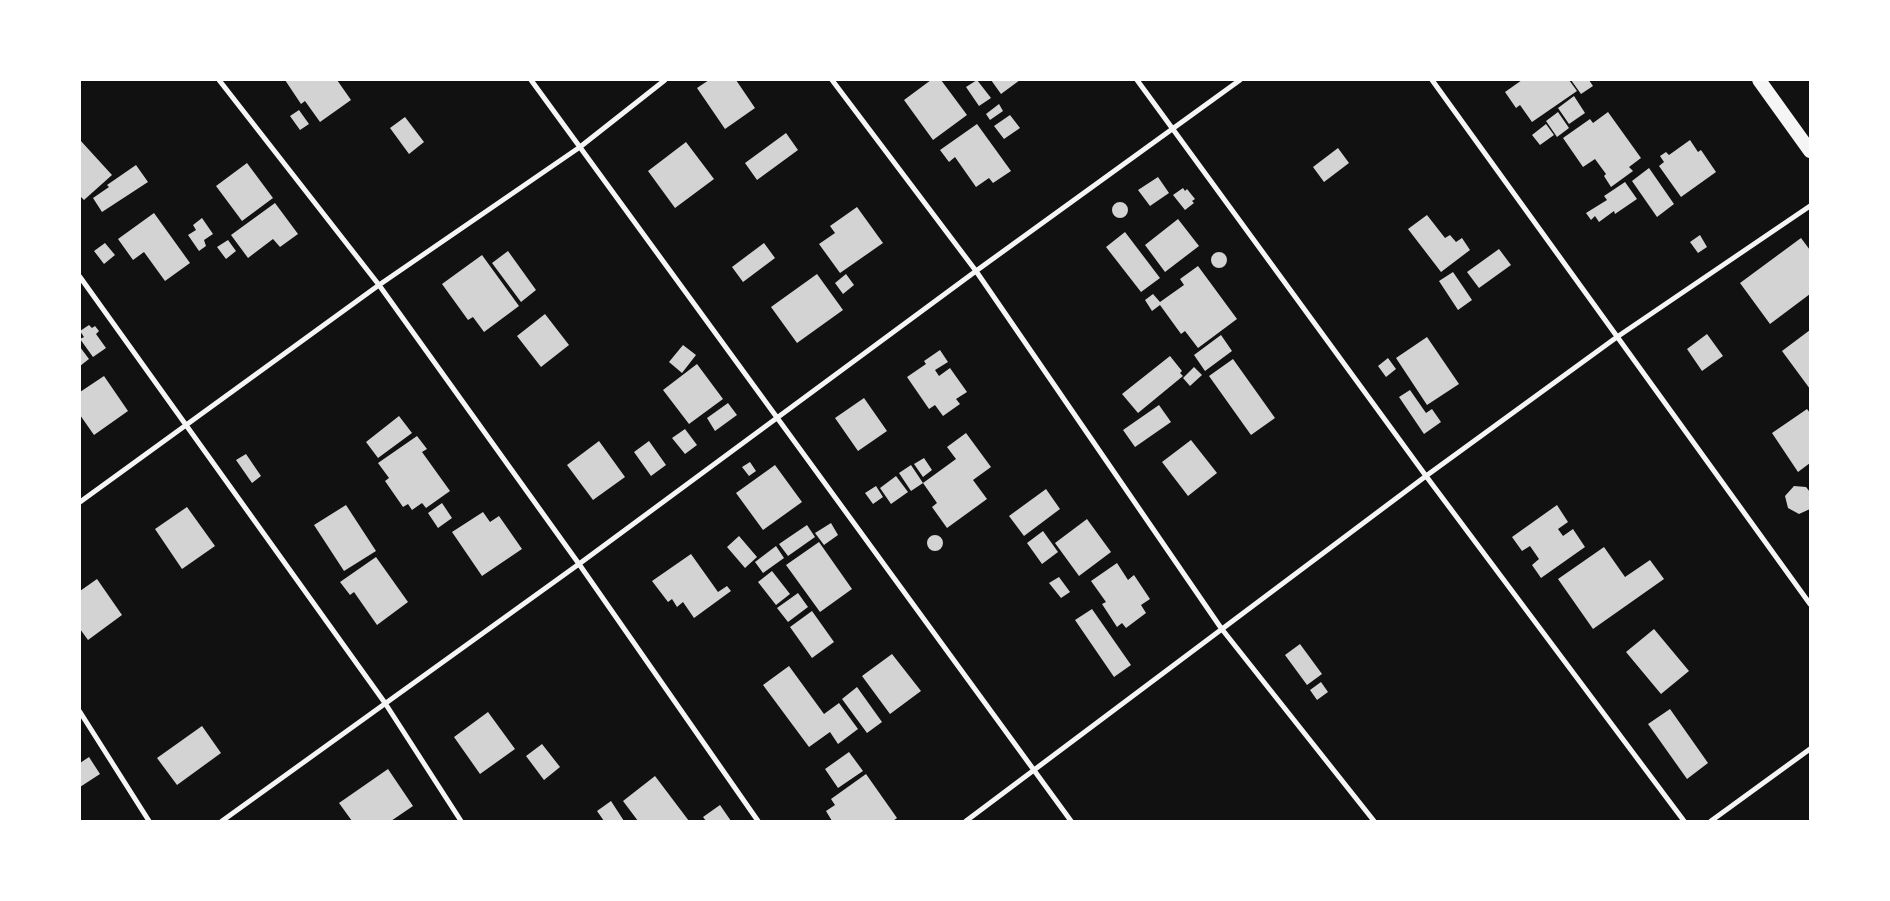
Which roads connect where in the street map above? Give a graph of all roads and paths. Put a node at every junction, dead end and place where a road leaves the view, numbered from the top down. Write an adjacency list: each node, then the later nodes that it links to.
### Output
1 (220, 80): 15 (street)
2 (531, 80): 10 (street)
3 (665, 80): 10 (street)
4 (832, 80): 13 (street)
5 (1137, 80): 9 (street)
6 (1240, 80): 9 (street)
7 (1432, 80): 16 (street)
8 (1759, 80): 11 (highway)
9 (1172, 128): 13 (street); 19 (street)
10 (580, 147): 15 (street); 17 (street)
11 (1810, 152)
12 (1810, 206): 16 (street)
13 (976, 271): 17 (street); 23 (street)
14 (80, 277): 18 (street)
15 (379, 285): 18 (street); 21 (street)
16 (1617, 337): 19 (street); 22 (street)
17 (777, 418): 21 (street); 27 (street)
18 (186, 424): 20 (street); 24 (street)
19 (1426, 476): 23 (street); 35 (street)
20 (80, 502)
21 (579, 564): 24 (street); 31 (street)
22 (1810, 604)
23 (1221, 628): 27 (street); 34 (street)
24 (385, 703): 29 (street); 30 (street)
25 (80, 712): 28 (street)
26 (1810, 750): 36 (street)
27 (1034, 770): 32 (street); 33 (street)
28 (149, 821)
29 (222, 821)
30 (461, 821)
31 (758, 821)
32 (966, 821)
33 (1071, 821)
34 (1374, 821)
35 (1684, 821)
36 (1711, 821)

